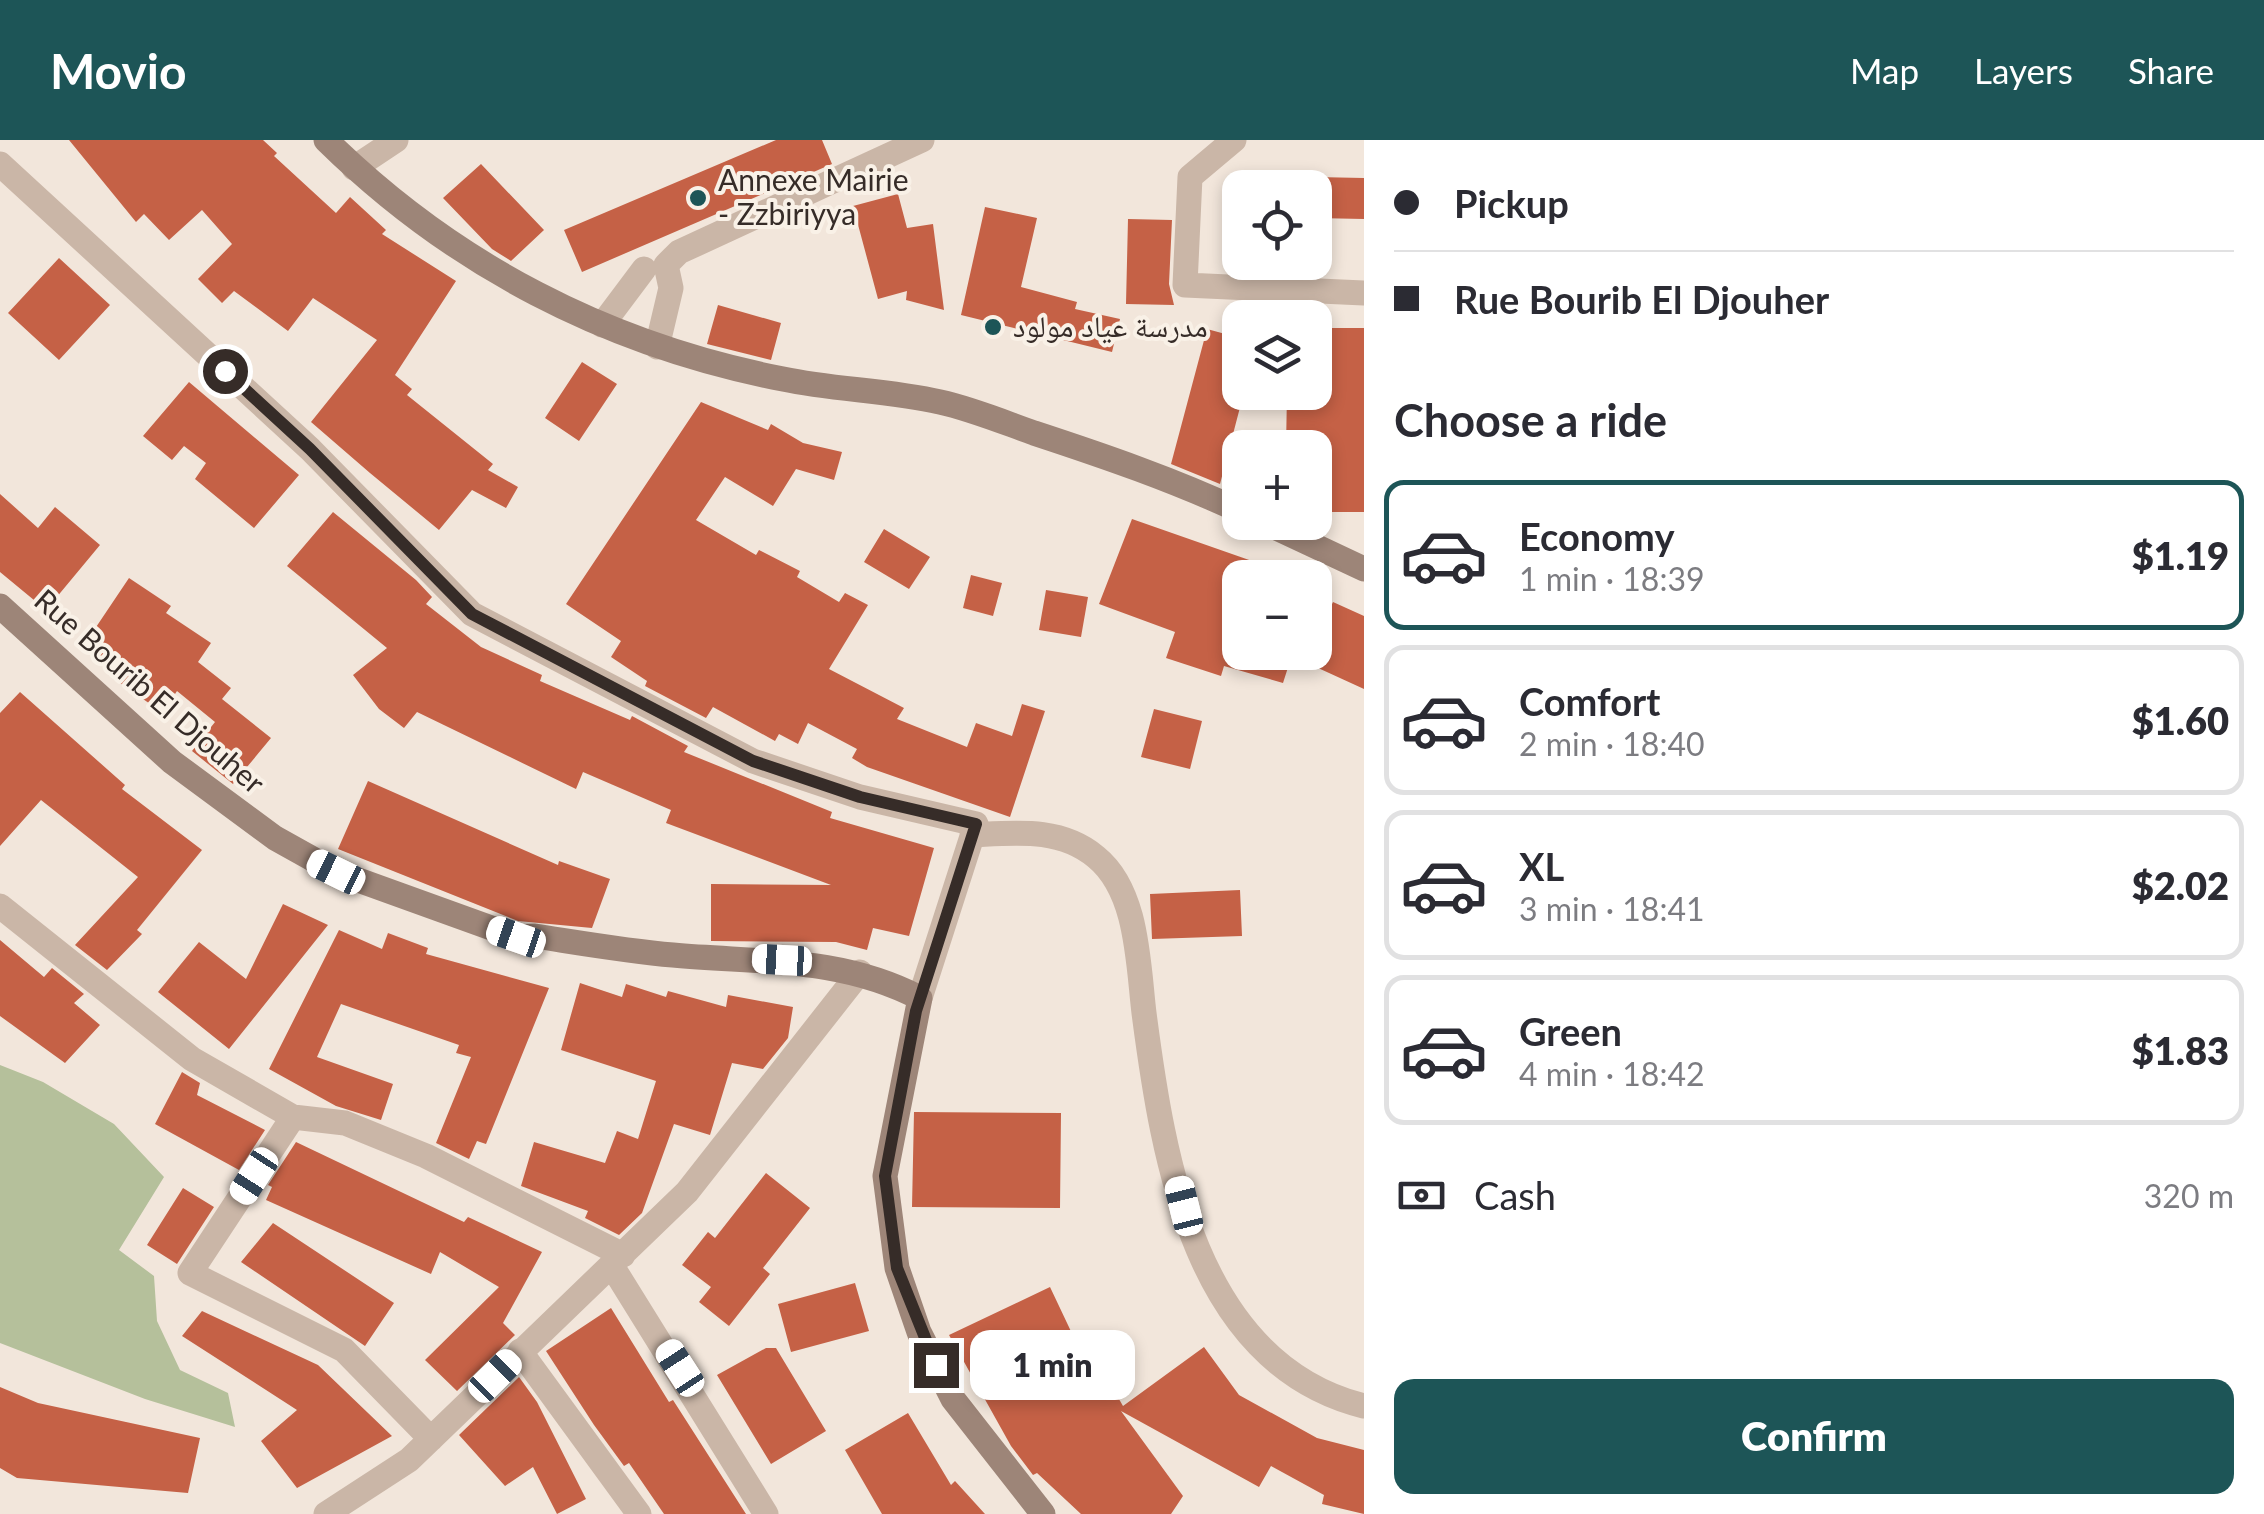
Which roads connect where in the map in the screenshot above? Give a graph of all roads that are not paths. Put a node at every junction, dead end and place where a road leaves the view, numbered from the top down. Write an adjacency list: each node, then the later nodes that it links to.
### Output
1 (326, 140): 6 (main road)
2 (396, 140): 6 (street)
3 (922, 140): 10 (street)
4 (1234, 140): 8 (street)
5 (0, 164): 15 (street)
6 (354, 168): 9 (main road)
7 (644, 269): 9 (street)
8 (1364, 294)
9 (602, 325): 10 (main road)
10 (658, 346): 11 (main road)
11 (1222, 504)
12 (1302, 540): 13 (main road)
13 (1364, 570)
14 (0, 606): 17 (main road, Rue Bourib El Djouher)
15 (972, 835): 18 (street); 22 (street)
16 (0, 906): 19 (street)
17 (860, 972): 18 (main road, Rue Bourib El Djouher); 20 (street)
18 (920, 998): 27 (main road)
19 (293, 1117): 20 (street); 23 (street)
20 (618, 1260): 21 (street); 26 (street)
21 (520, 1351): 23 (street); 25 (street)
22 (1364, 1406)
23 (431, 1439): 24 (street)
24 (326, 1514)
25 (639, 1514)
26 (766, 1514)
27 (1042, 1514)

